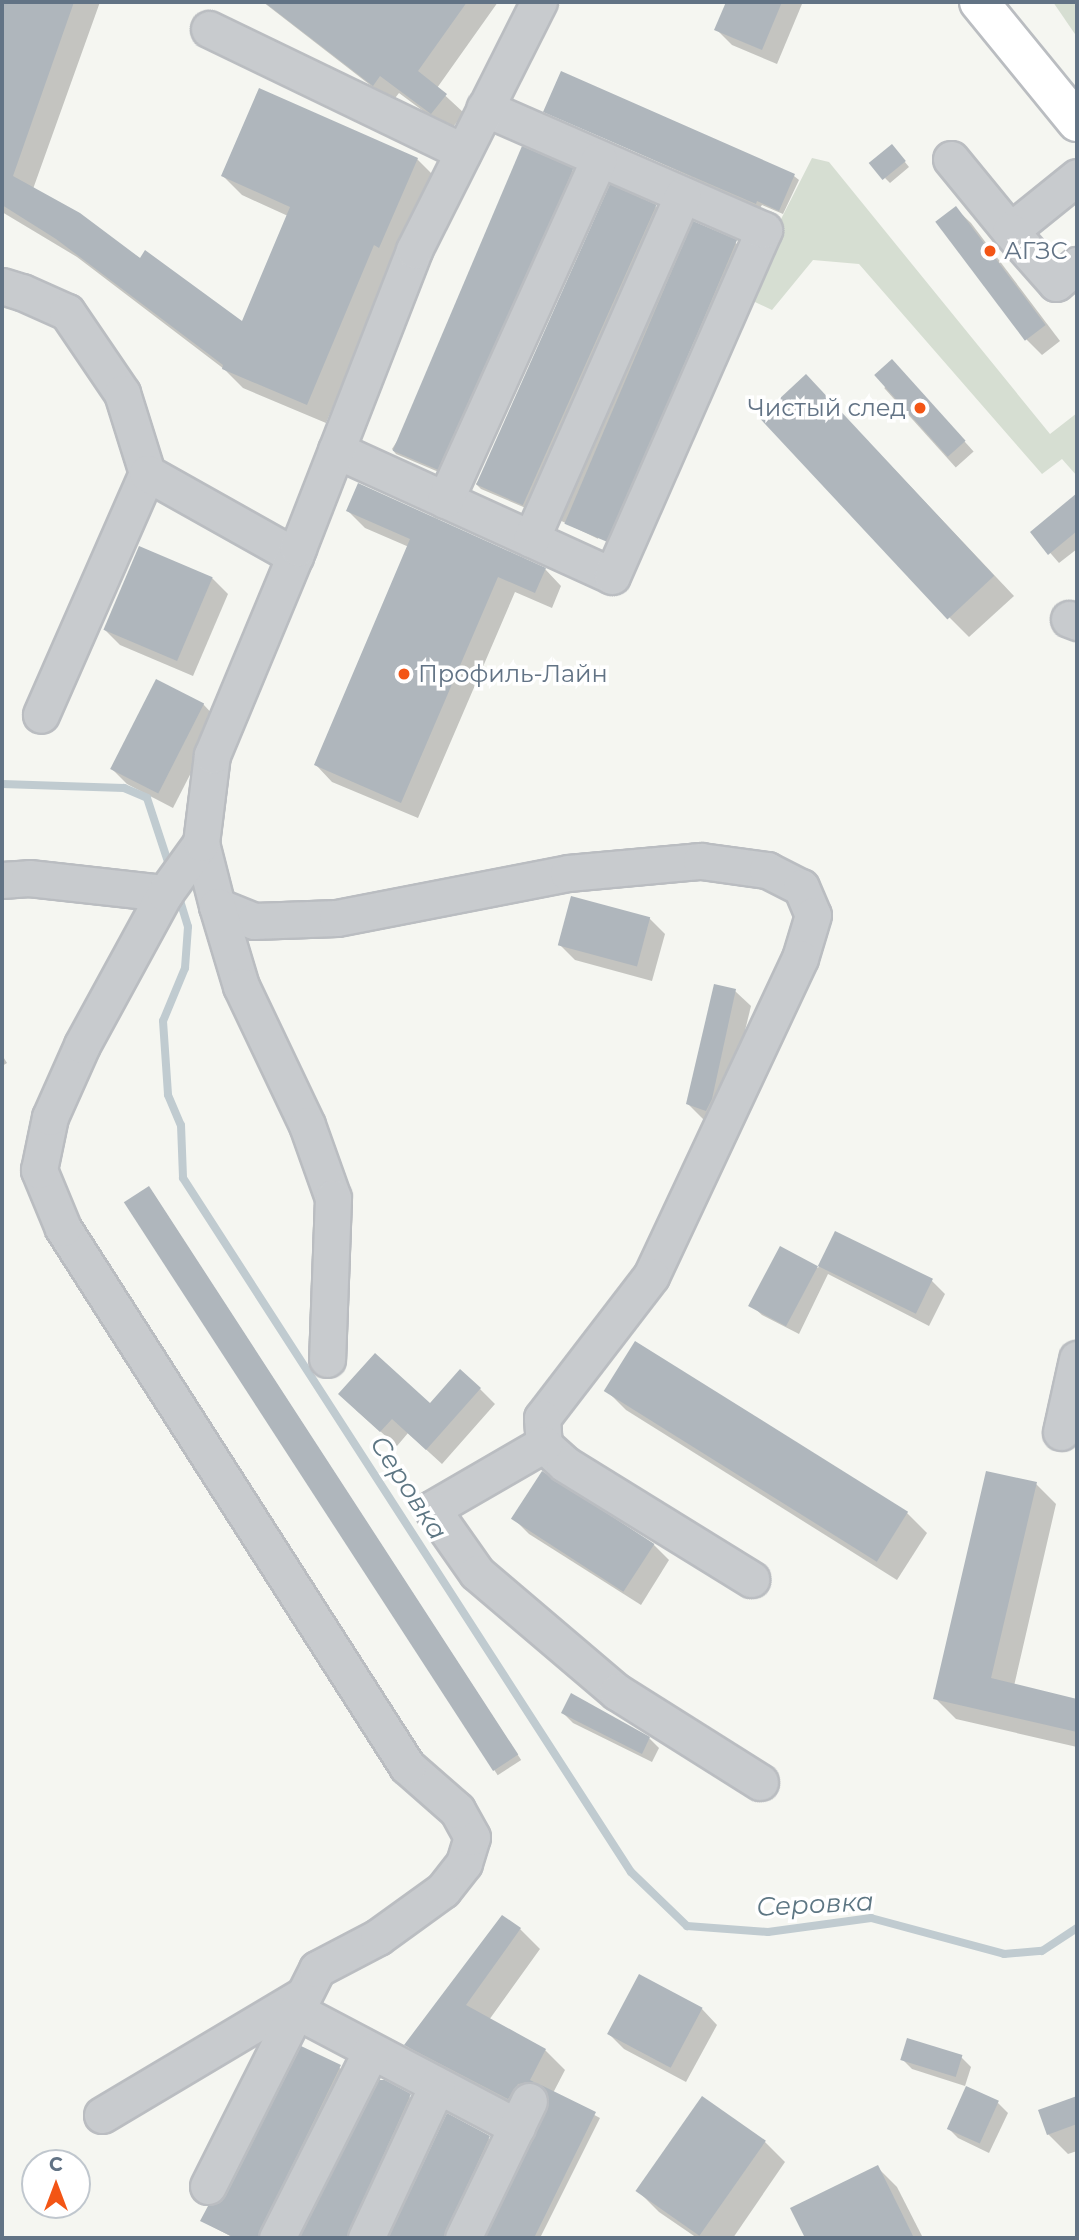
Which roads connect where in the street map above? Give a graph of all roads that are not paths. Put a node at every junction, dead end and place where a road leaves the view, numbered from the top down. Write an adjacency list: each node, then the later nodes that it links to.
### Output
1 (539, 2): 4 (street)
2 (979, 2): 5 (main road)
3 (209, 29): 6 (street)
4 (485, 108): 6 (street); 7 (street)
5 (1077, 122)
6 (463, 152): 14 (street)
7 (599, 159): 10 (street); 16 (street)
8 (951, 159): 11 (street)
9 (1077, 177): 11 (street)
10 (683, 195): 17 (street); 17 (street)
11 (1010, 231): 12 (street)
12 (1077, 265)
13 (2, 286): 15 (street)
14 (336, 450): 16 (street); 18 (street)
15 (147, 473): 18 (street); 19 (street)
16 (445, 500): 17 (street)
17 (531, 539)
18 (295, 556): 20 (street)
19 (41, 715)
20 (201, 843): 22 (street); 23 (street)
21 (2, 880): 22 (street)
22 (165, 893): 30 (street)
23 (217, 906): 24 (street); 27 (street)
24 (327, 1359)
25 (1077, 1359): 26 (street)
26 (1060, 1432)
27 (544, 1444): 28 (street); 29 (street)
28 (751, 1578)
29 (760, 1782)
30 (299, 2002): 31 (street); 33 (street); 34 (street)
31 (371, 2050): 32 (street); 35 (street)
32 (437, 2086): 36 (street); 37 (street)
33 (102, 2115)
34 (208, 2186)
35 (277, 2238)
36 (366, 2238)
37 (463, 2238)

